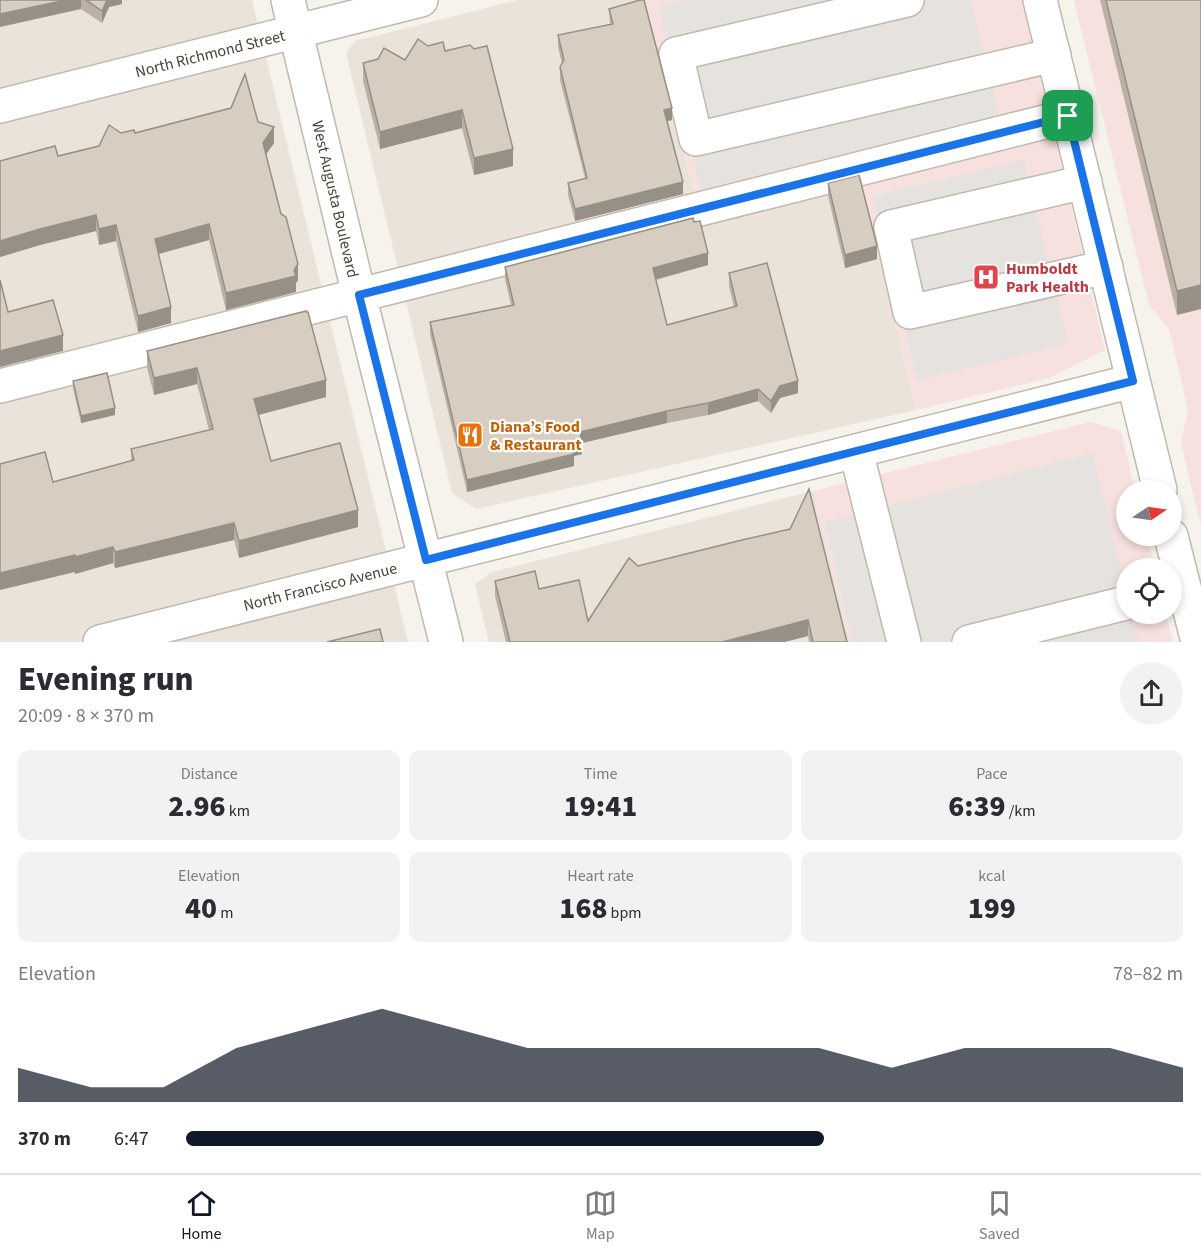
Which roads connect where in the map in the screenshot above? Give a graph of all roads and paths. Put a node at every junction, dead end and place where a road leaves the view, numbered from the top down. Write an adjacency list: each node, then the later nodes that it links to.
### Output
1 (288, 0): 5 (street, West Augusta Boulevard)
2 (421, 0): 5 (street, North Richmond Street)
3 (907, 0): 6 (street)
4 (1040, 0): 6 (street)
5 (295, 32): 7 (street, North Richmond Street); 11 (street, West Augusta Boulevard)
6 (1054, 55): 8 (street)
7 (0, 106)
8 (1068, 116): 9 (street); 11 (street)
9 (1085, 182): 10 (street); 10 (street)
10 (1106, 267): 12 (street)
11 (359, 295): 13 (street); 16 (street, West Augusta Boulevard)
12 (1133, 381): 14 (street, North Francisco Avenue); 15 (street)
13 (0, 386)
14 (856, 451): 16 (street, North Francisco Avenue); 21 (street)
15 (1158, 480)
16 (426, 560): 19 (street, North Francisco Avenue); 20 (street, West Augusta Boulevard)
17 (1182, 600): 23 (street)
18 (1116, 606): 22 (street)
19 (100, 642)
20 (446, 642)
21 (904, 642)
22 (969, 642)
23 (1198, 642)

